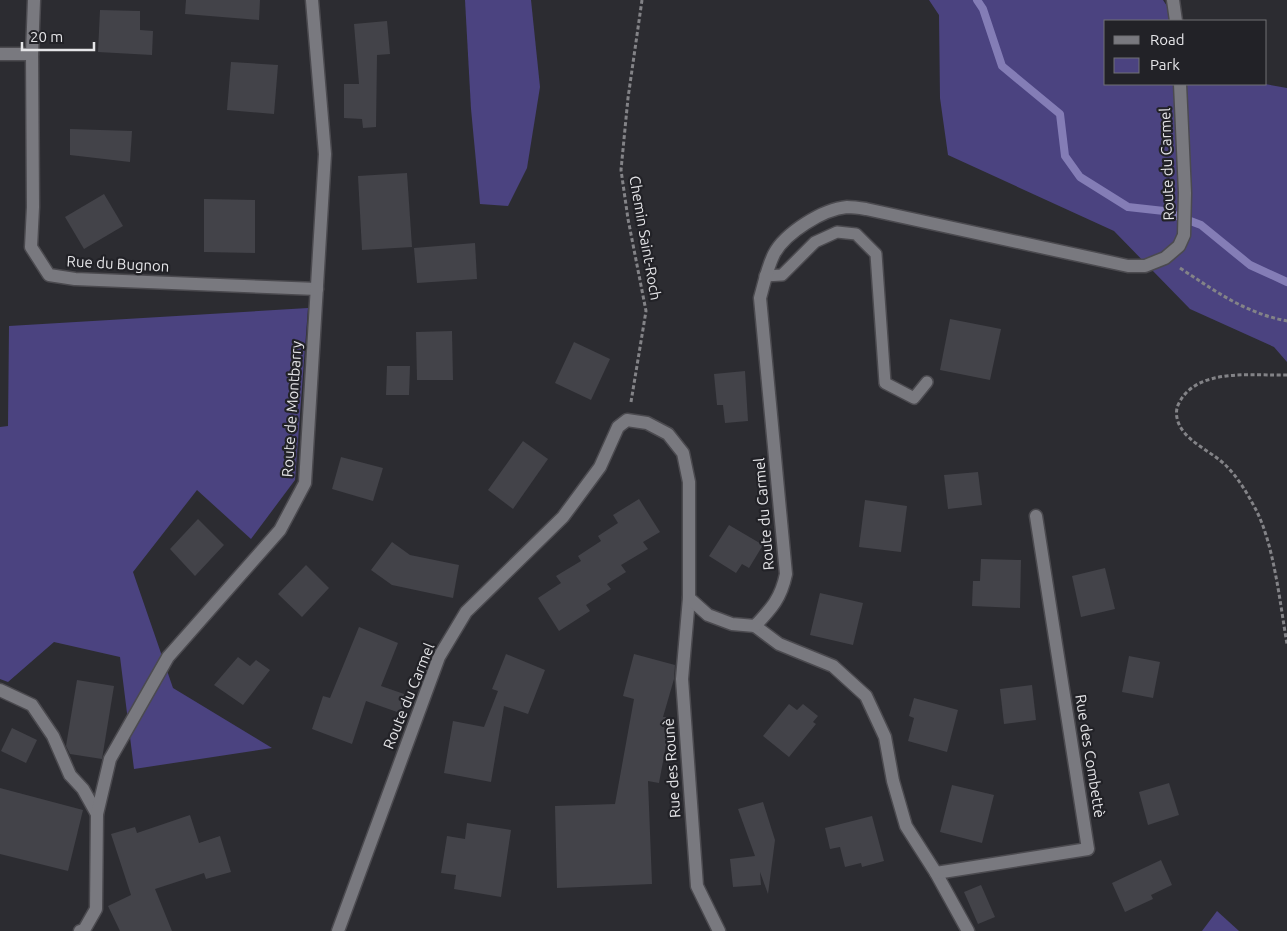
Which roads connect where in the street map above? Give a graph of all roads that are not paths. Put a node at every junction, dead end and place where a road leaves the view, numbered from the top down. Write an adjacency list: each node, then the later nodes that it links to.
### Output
1 (34, 0): 6 (street, Rue du Bugnon)
2 (312, 0): 9 (street, Route de Montbarry)
3 (1173, 0): 4 (street)
4 (1176, 20)
5 (0, 54): 6 (street)
6 (32, 54): 9 (street, Rue du Bugnon)
7 (1180, 85): 8 (street, Route du Carmel)
8 (765, 276): 10 (lane); 13 (street, Route du Carmel)
9 (317, 289): 15 (street, Route de Montbarry)
10 (927, 382)
11 (1036, 516): 16 (street, Rue des Combettè)
12 (689, 598): 13 (street); 18 (street, Route du Carmel); 19 (street, Rue des Rounè)
13 (755, 626): 16 (street)
14 (0, 690): 15 (street)
15 (97, 814): 17 (street, Route de Montbarry)
16 (936, 873): 20 (street)
17 (80, 931)
18 (338, 931)
19 (719, 931)
20 (968, 931)

